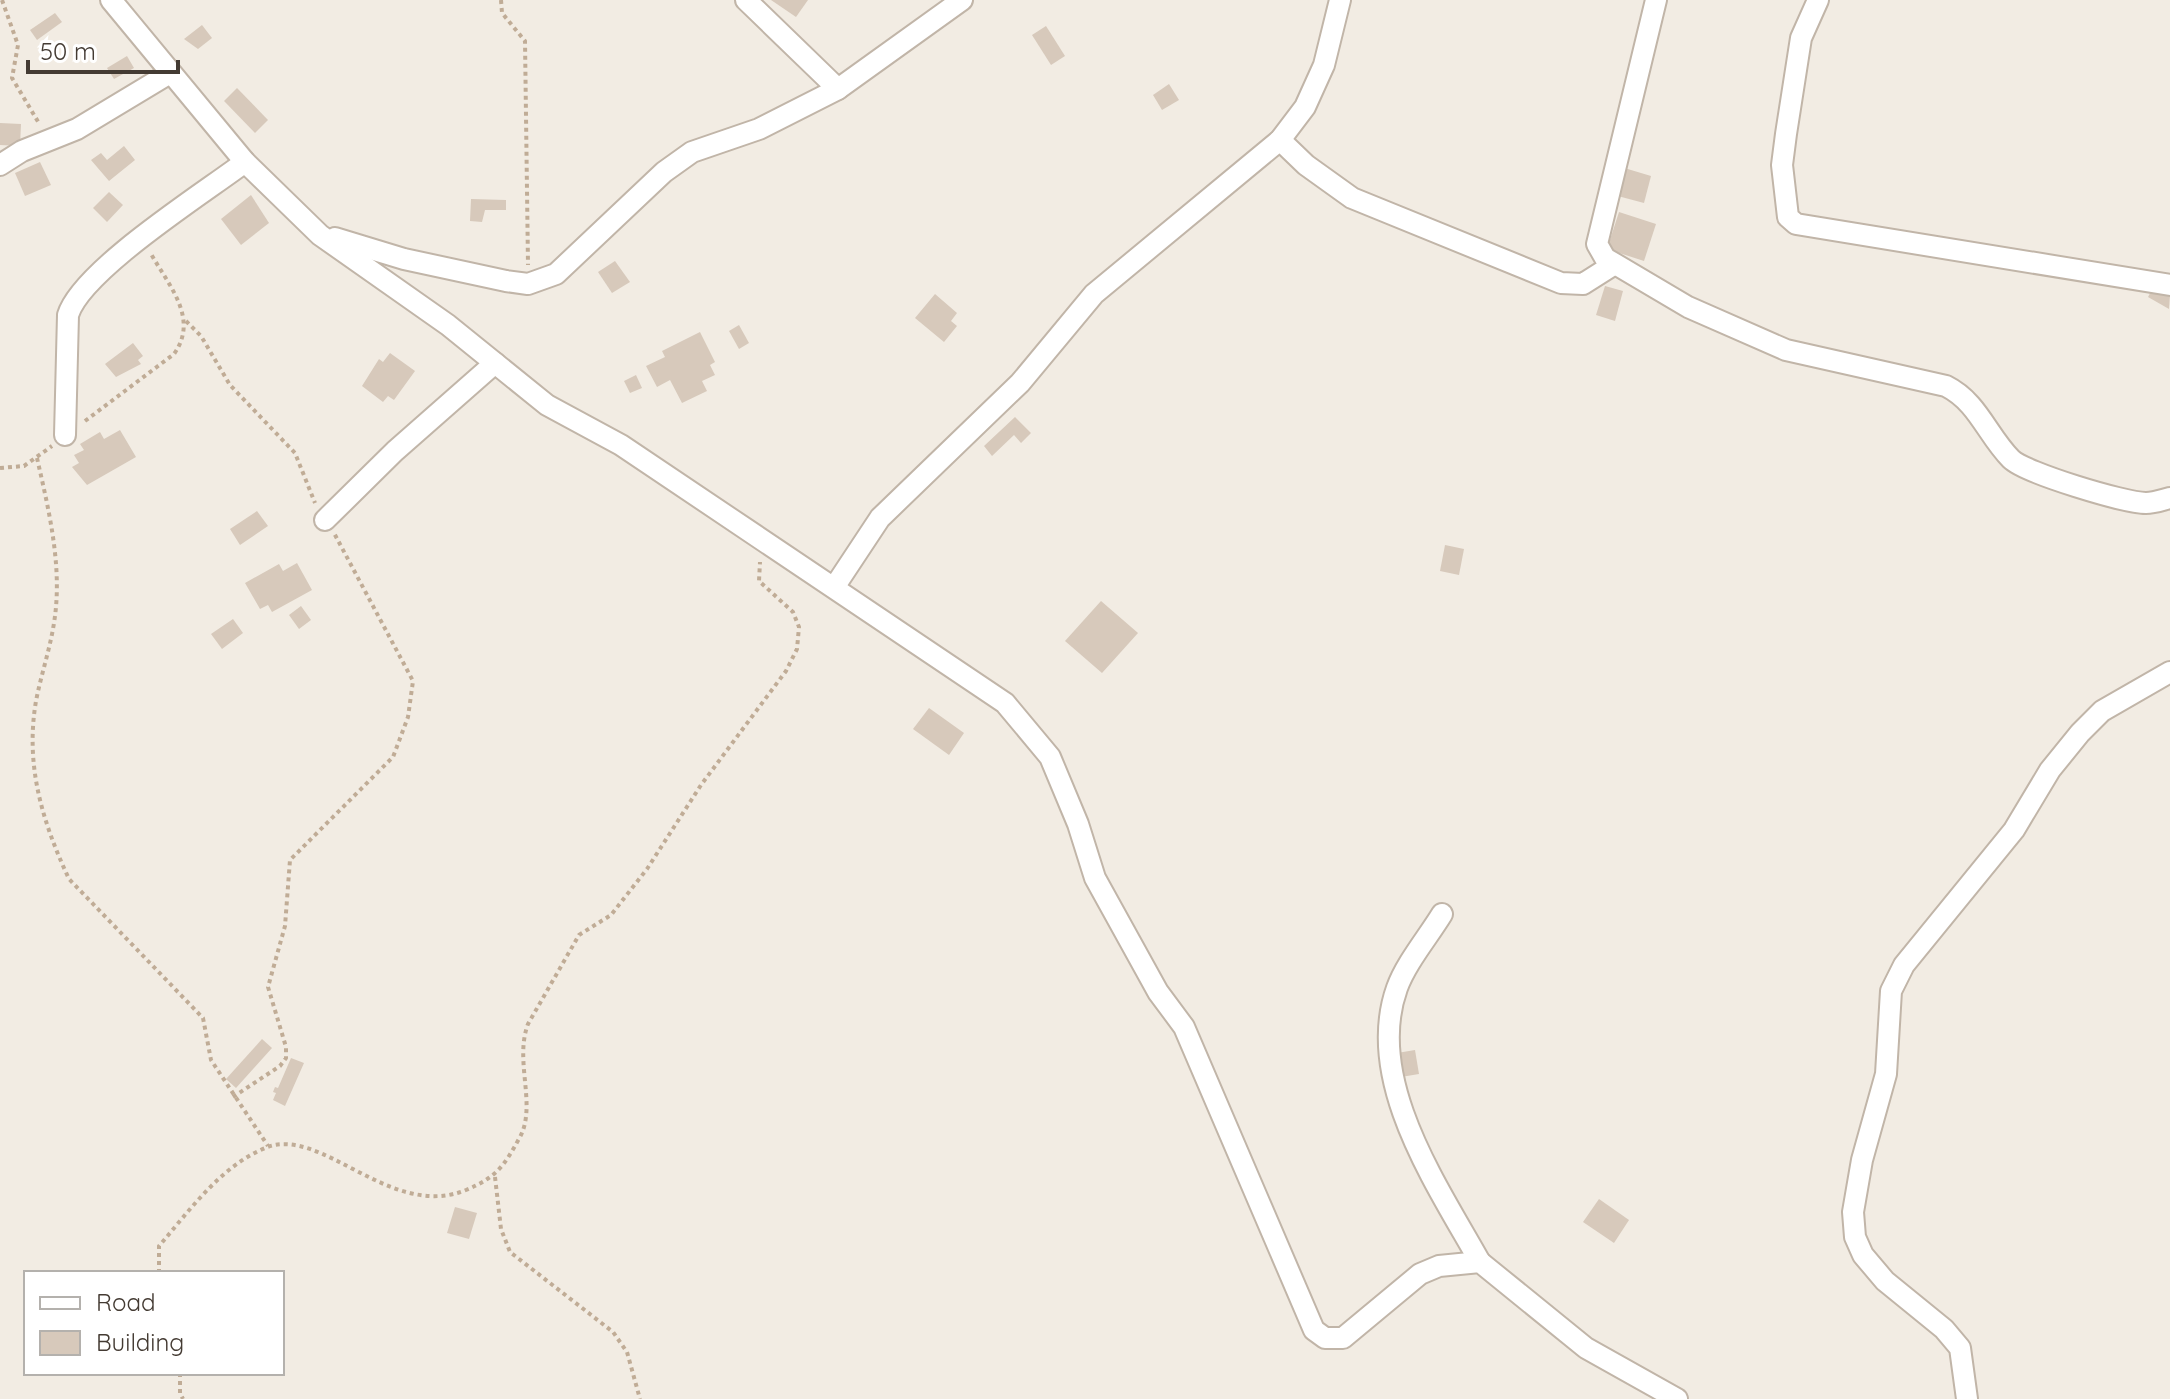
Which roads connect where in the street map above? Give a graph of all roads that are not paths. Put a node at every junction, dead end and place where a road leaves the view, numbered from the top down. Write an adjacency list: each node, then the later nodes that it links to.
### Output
1 (111, 0): 7 (street)
2 (746, 0): 8 (street)
3 (962, 0): 8 (street)
4 (1340, 0): 9 (street)
5 (1656, 0): 13 (street)
6 (1818, 0): 14 (street)
7 (170, 73): 10 (street); 11 (street)
8 (838, 89): 12 (street)
9 (1280, 140): 13 (street); 19 (street)
10 (245, 162): 12 (street); 16 (street)
11 (0, 165)
12 (320, 235): 15 (street)
13 (1613, 265): 17 (street)
14 (2170, 285)
15 (495, 363): 18 (street); 19 (street)
16 (65, 435)
17 (2170, 498)
18 (325, 520)
19 (835, 586): 22 (street)
20 (2170, 672): 24 (street)
21 (1442, 914): 22 (street)
22 (1480, 1262): 23 (street)
23 (1677, 1399)
24 (1967, 1399)

